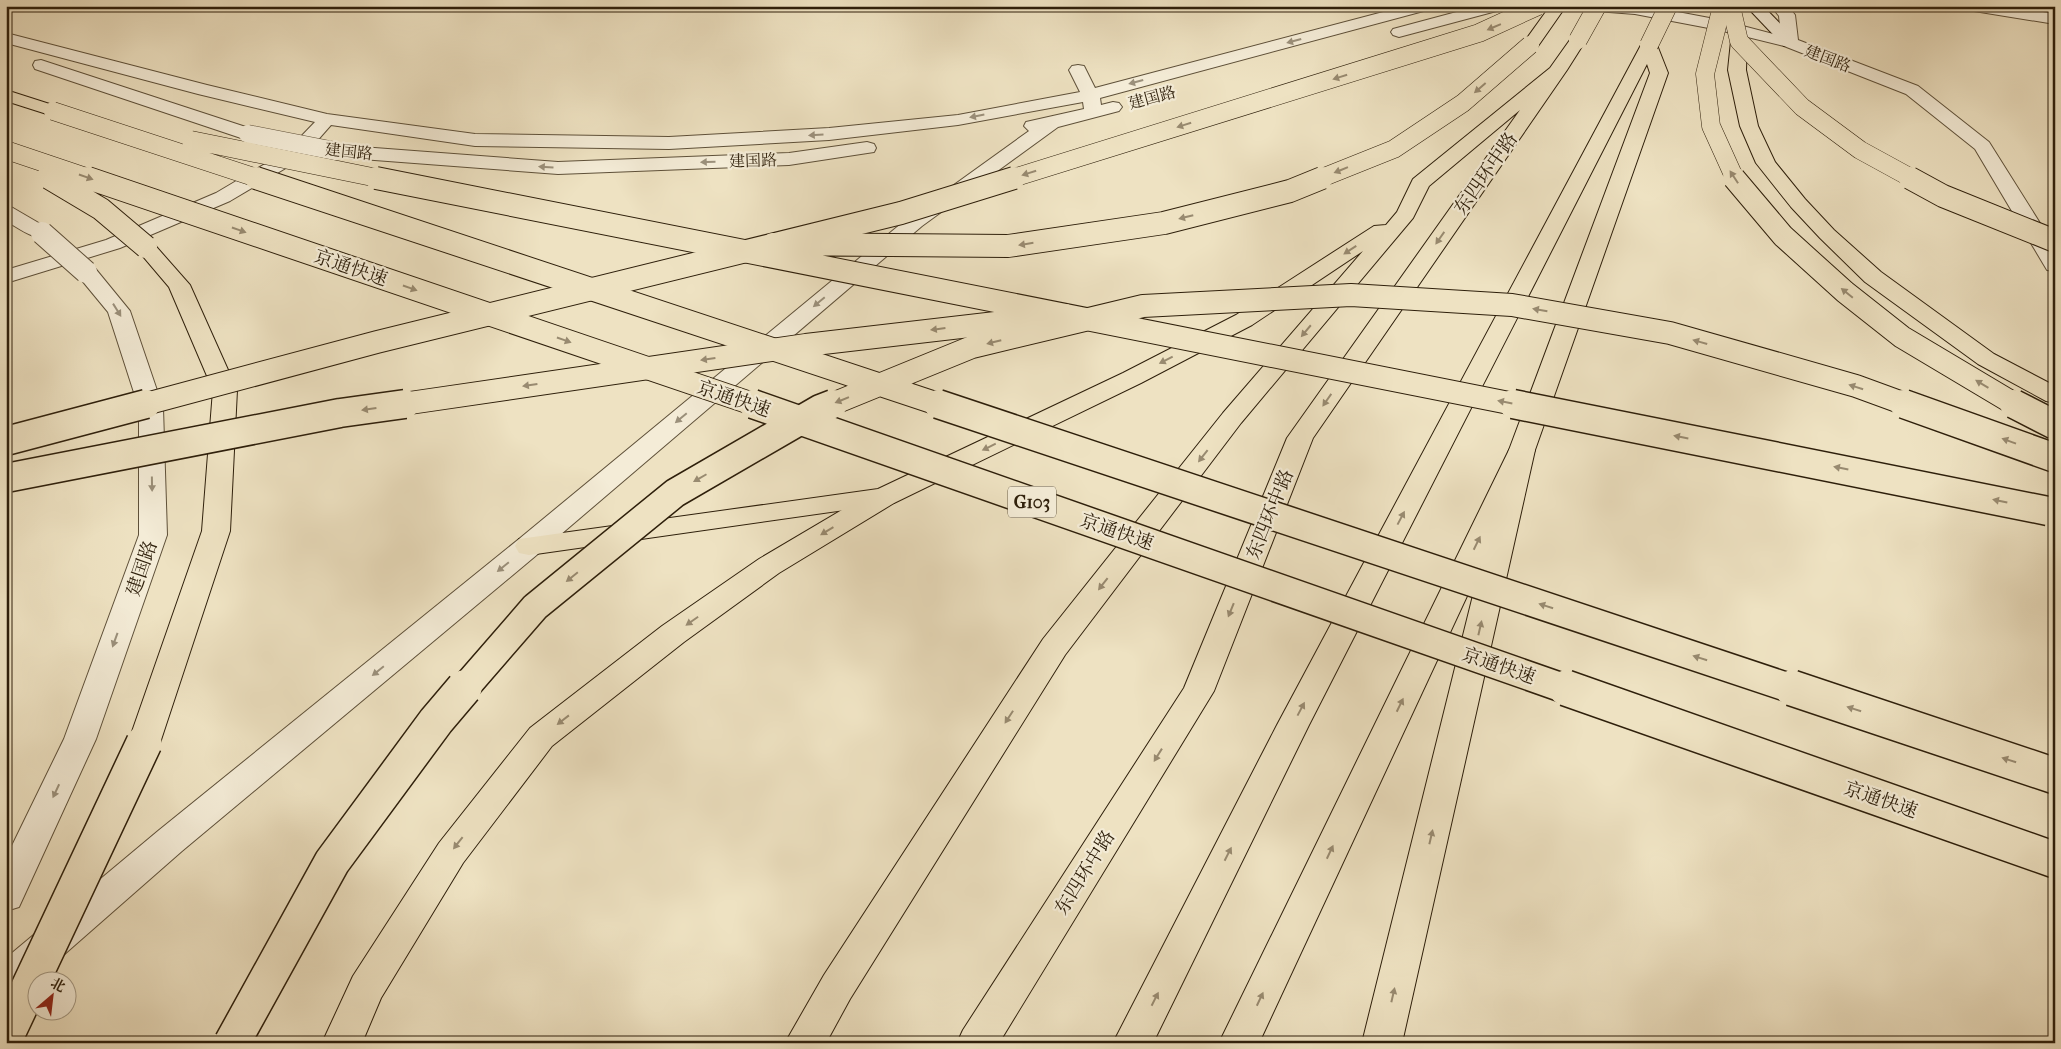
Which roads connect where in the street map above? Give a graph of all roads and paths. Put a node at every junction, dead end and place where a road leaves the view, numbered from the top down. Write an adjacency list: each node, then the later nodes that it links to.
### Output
1 (1425, 6): 22 (street, one-way to 22)
2 (1498, 6): 13 (street)
3 (1538, 6): 37 (highway, one-way to 37, bridge)
4 (1558, 6): 31 (highway, one-way to 31, bridge)
5 (1597, 6): 16 (street, 建国路); 20 (highway, 东四环中路, bridge)
6 (1668, 6): 17 (highway, bridge)
7 (1722, 6): 36 (highway, one-way to 7, bridge)
8 (1731, 6): 15 (highway, bridge)
9 (1754, 6): 16 (street)
10 (1779, 6): 16 (street)
11 (1974, 6): 12 (street)
12 (2055, 19)
13 (1382, 36)
14 (6, 38): 26 (street)
15 (1739, 41): 32 (highway, bridge); 35 (highway)
16 (1790, 43): 32 (street, 建国路, bridge)
17 (1648, 45): 38 (highway); 53 (highway, one-way to 17)
18 (6, 53): 27 (street, 建国路, one-way to 18, bridge)
19 (1078, 70): 22 (street)
20 (1558, 70): 30 (highway); 52 (highway, 东四环中路, one-way to 52)
21 (6, 95): 24 (highway)
22 (1090, 95): 25 (street); 26 (street, one-way to 26)
23 (1133, 102): 25 (street, 建国路)
24 (53, 111): 31 (highway, bridge); 44 (highway, one-way to 24, bridge)
25 (1095, 112): 27 (street, 建国路)
26 (327, 119): 33 (street)
27 (1052, 123): 43 (street, one-way to 43)
28 (6, 151): 45 (highway, 京通快速 / G103, one-way to 45, bridge); 48 (highway, bridge)
29 (6, 212): 46 (street, 建国路, one-way to 46, bridge)
30 (1406, 214): 41 (highway, one-way to 41); 51 (highway, one-way to 51)
31 (586, 221): 42 (highway, one-way to 31, bridge)
32 (2051, 251)
33 (6, 277)
34 (1143, 306): 39 (highway, one-way to 34, bridge); 40 (highway, one-way to 40, bridge); 49 (highway, one-way to 49, bridge)
35 (2055, 396)
36 (2055, 425)
37 (6, 441)
38 (1522, 450): 54 (highway, one-way to 38); 55 (highway, one-way to 38)
39 (2055, 458)
40 (6, 478)
41 (884, 498): 43 (highway); 50 (highway, one-way to 50)
42 (2051, 512)
43 (529, 546): 47 (street, one-way to 47)
44 (2055, 776)
45 (2055, 860)
46 (6, 896)
47 (6, 982)
48 (6, 1036)
49 (232, 1043)
50 (342, 1043)
51 (805, 1043)
52 (977, 1043)
53 (1133, 1043)
54 (1239, 1043)
55 (1382, 1043)

